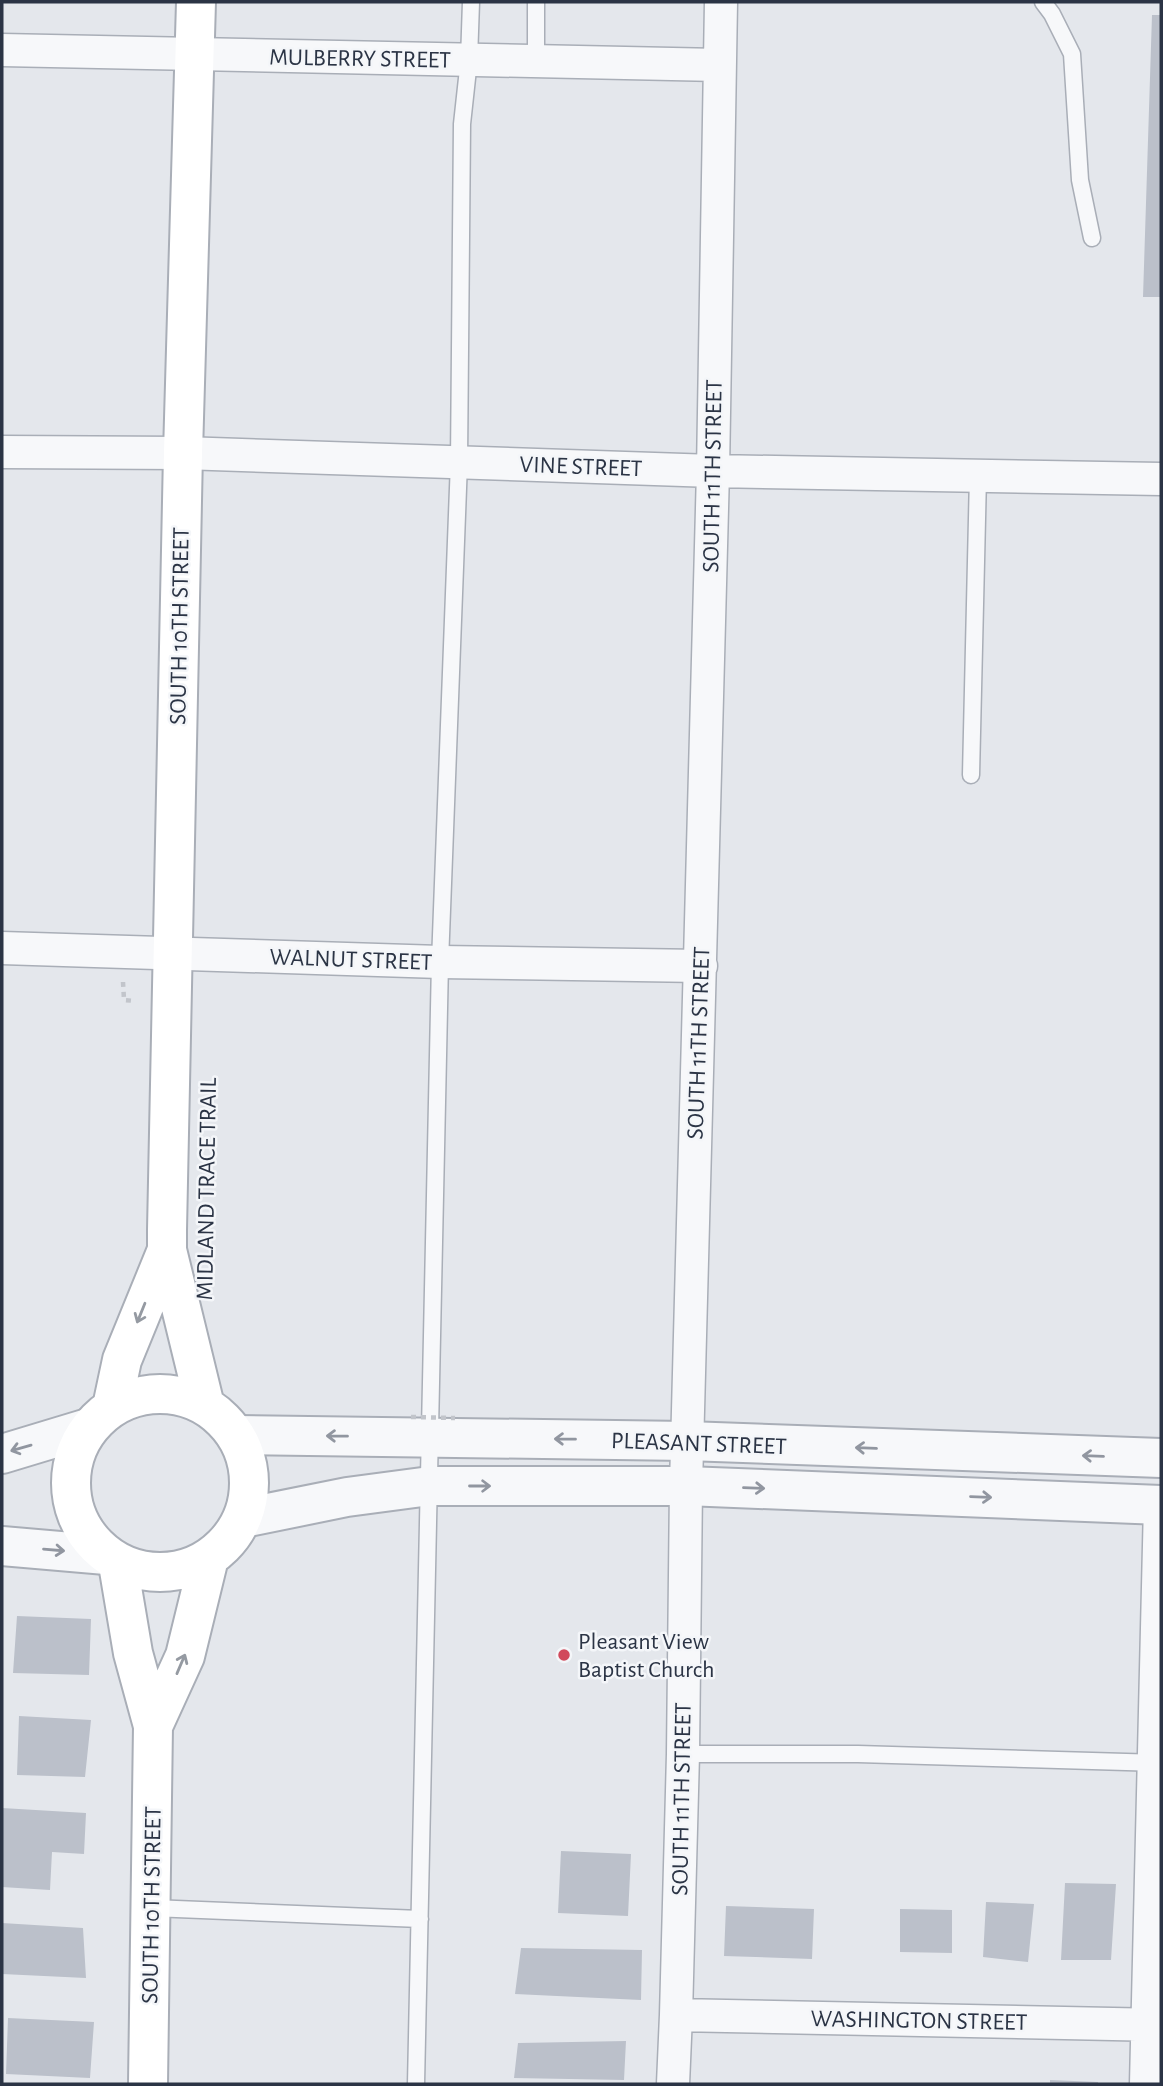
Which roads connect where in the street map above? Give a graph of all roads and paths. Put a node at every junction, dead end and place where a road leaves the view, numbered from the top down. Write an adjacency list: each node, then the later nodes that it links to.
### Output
1 (196, 2): 7 (main road, SOUTH 10TH STREET)
2 (471, 2): 8 (lane)
3 (536, 2): 9 (lane)
4 (721, 2): 10 (street, SOUTH 11TH STREET)
5 (1043, 2): 11 (lane)
6 (2, 50): 7 (street, MULBERRY STREET)
7 (195, 54): 8 (street, MULBERRY STREET); 13 (main road, SOUTH 10TH STREET)
8 (469, 60): 9 (street, MULBERRY STREET); 14 (lane)
9 (536, 61): 10 (street, MULBERRY STREET)
10 (719, 65): 15 (street, SOUTH 11TH STREET)
11 (1092, 238)
12 (2, 452): 13 (street, VINE STREET)
13 (183, 453): 14 (street, VINE STREET); 20 (main road, SOUTH 10TH STREET)
14 (459, 462): 15 (street, VINE STREET); 21 (lane)
15 (713, 471): 16 (street, VINE STREET); 22 (street, SOUTH 11TH STREET)
16 (978, 476): 17 (street, VINE STREET); 18 (lane)
17 (1161, 480)
18 (971, 775)
19 (2, 948): 20 (street, WALNUT STREET)
20 (173, 954): 21 (street, WALNUT STREET); 23 (main road, SOUTH 10TH STREET)
21 (440, 962): 22 (street, WALNUT STREET); 27 (lane)
22 (701, 967): 29 (street, SOUTH 11TH STREET)
23 (167, 1250): 24 (main road, SOUTH 10TH STREET); 26 (main road, SOUTH 10TH STREET, one-way to 26)
24 (205, 1406): 26 (main road); 28 (main road)
25 (398, 1417): 27 (path)
26 (100, 1418): 30 (street, one-way to 30); 38 (main road)
27 (432, 1422): 28 (street, PLEASANT STREET, one-way to 28); 29 (street, PLEASANT STREET, one-way to 27); 32 (lane)
28 (236, 1435): 35 (main road)
29 (687, 1441): 31 (street, PLEASANT STREET, one-way to 29); 33 (street, SOUTH 11TH STREET)
30 (2, 1454)
31 (1161, 1458)
32 (430, 1486): 33 (street, PLEASANT STREET, one-way to 33); 35 (street, PLEASANT STREET); 43 (lane)
33 (686, 1486): 34 (street, PLEASANT STREET, one-way to 34); 40 (street, SOUTH 11TH STREET)
34 (1161, 1504): 41 (street)
35 (243, 1518): 37 (main road)
36 (2, 1546): 38 (street, one-way to 38)
37 (209, 1558): 38 (main road); 39 (main road, SOUTH 10TH STREET, one-way to 37)
38 (112, 1559): 39 (main road, SOUTH 10TH STREET)
39 (153, 1726): 42 (main road, SOUTH 10TH STREET)
40 (683, 1755): 41 (lane); 44 (street, SOUTH 11TH STREET)
41 (1157, 1763): 45 (street)
42 (152, 1908): 43 (lane); 46 (main road, SOUTH 10TH STREET)
43 (420, 1919): 47 (lane)
44 (676, 2015): 45 (street, WASHINGTON STREET); 48 (street, SOUTH 11TH STREET)
45 (1154, 2025): 49 (street)
46 (148, 2084)
47 (416, 2084)
48 (673, 2084)
49 (1146, 2084)

